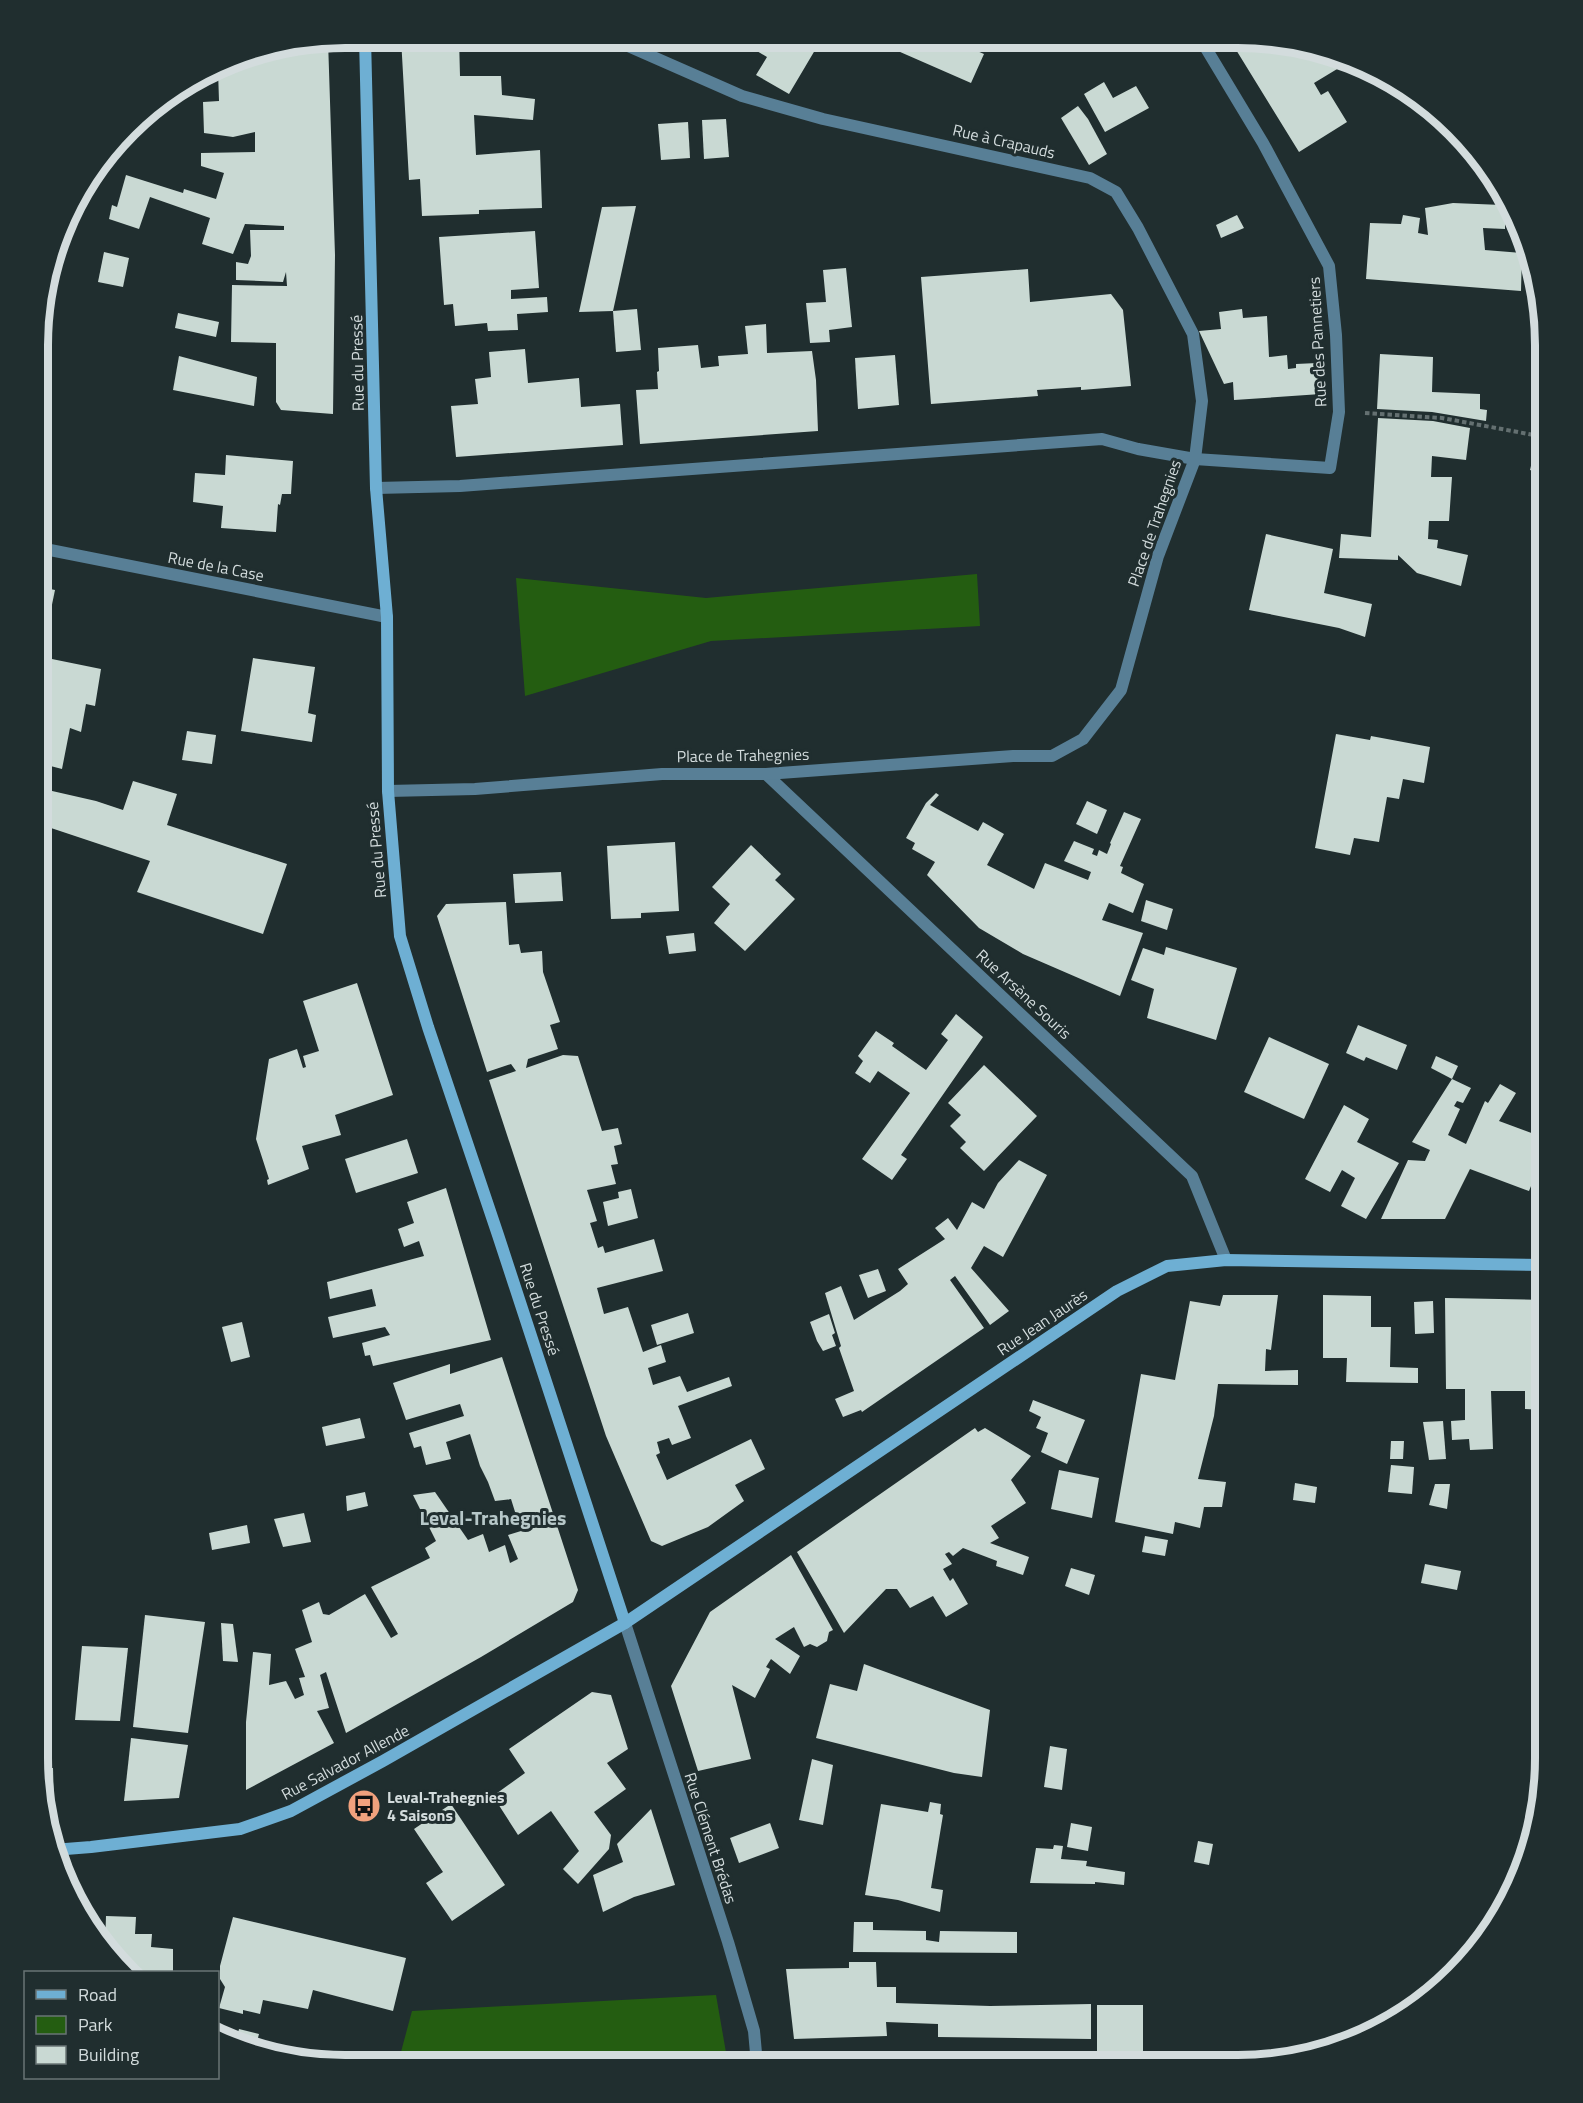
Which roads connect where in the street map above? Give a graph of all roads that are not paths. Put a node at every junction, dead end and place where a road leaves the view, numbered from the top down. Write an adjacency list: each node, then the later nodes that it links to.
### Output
1 (365, 48): 5 (street, Rue du Pressé)
2 (633, 48): 4 (street, Rue à Crapauds)
3 (1206, 48): 4 (street, Rue des Pannetiers)
4 (1195, 459): 5 (street, Place de Trahegnies); 8 (street, Place de Trahegnies)
5 (376, 488): 7 (street, Rue du Pressé)
6 (48, 550): 7 (street, Rue de la Case)
7 (387, 617): 9 (street, Rue du Pressé)
8 (766, 774): 9 (street, Place de Trahegnies); 10 (street, Rue Arsène Souris)
9 (388, 791): 12 (street, Rue du Pressé)
10 (1226, 1260): 11 (street, Rue Jean Jaurès); 12 (street, Rue Jean Jaurès)
11 (1535, 1264)
12 (625, 1623): 13 (street, Rue Salvador Allende); 14 (street, Rue Clément Brédas)
13 (63, 1849)
14 (756, 2055)

